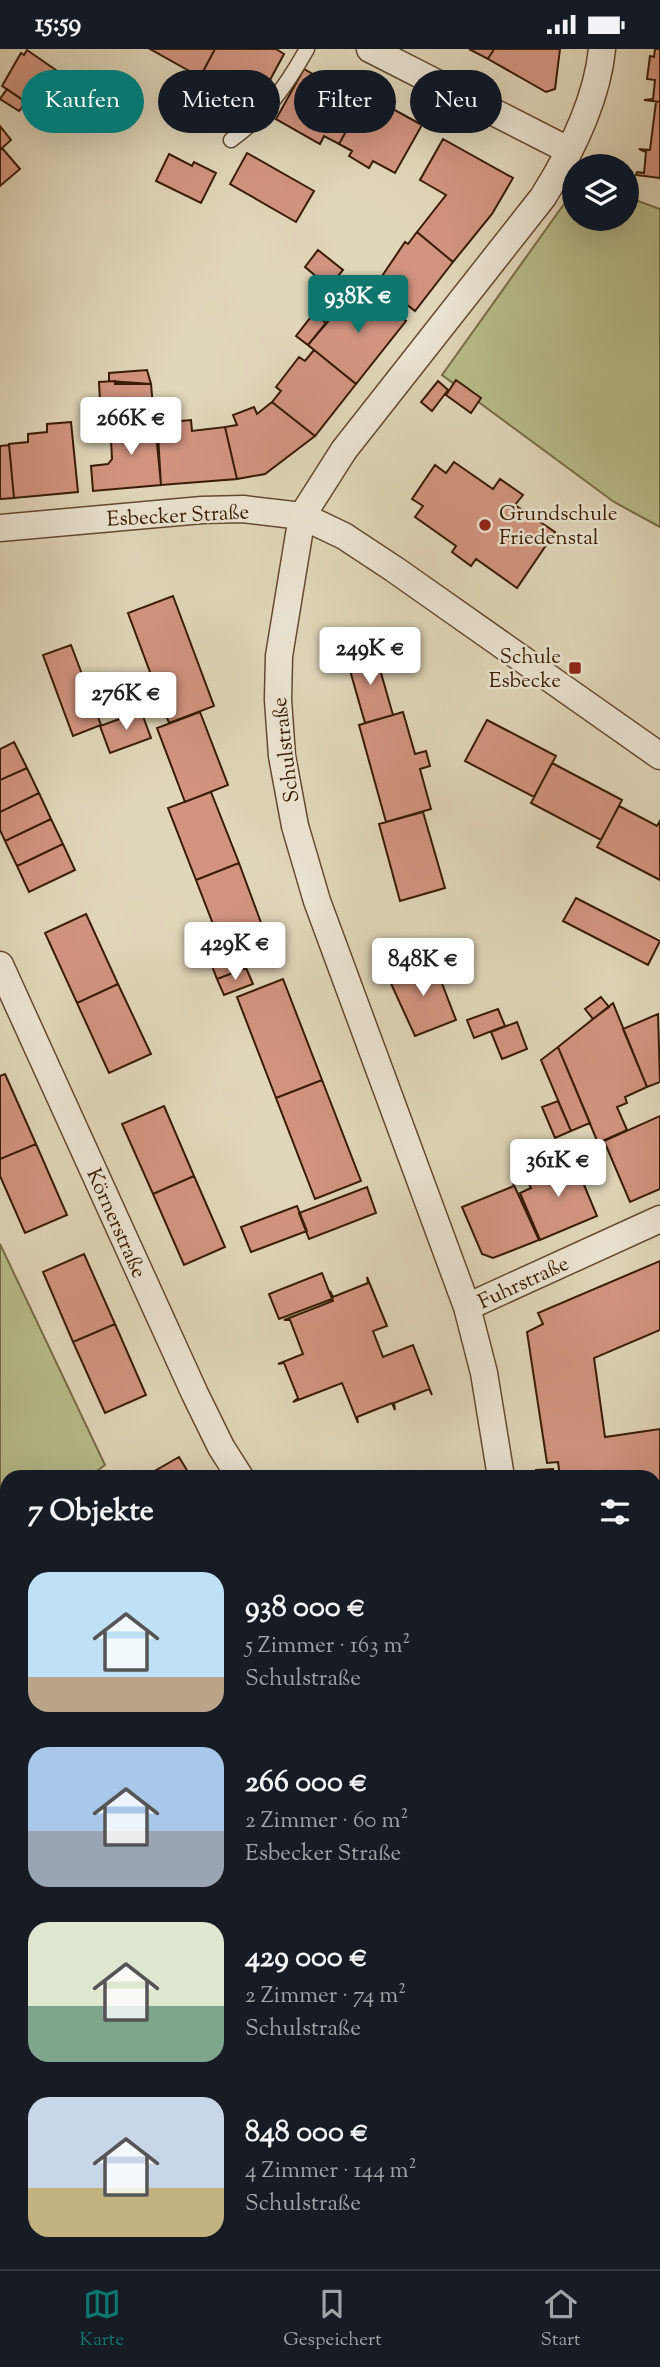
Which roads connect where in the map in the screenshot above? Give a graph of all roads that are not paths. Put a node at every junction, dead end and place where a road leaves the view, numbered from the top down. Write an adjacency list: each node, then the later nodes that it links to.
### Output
1 (307, 49): 4 (lane)
2 (370, 49): 5 (street)
3 (602, 49): 5 (street, Schulstraße)
4 (231, 140)
5 (568, 150): 6 (street, Schulstraße)
6 (302, 516): 7 (street, Esbecker Straße); 8 (street, Esbecker Straße); 11 (street, Schulstraße)
7 (0, 528)
8 (660, 756)
9 (0, 965): 12 (street, Körnerstraße)
10 (660, 1219): 11 (street, Fuhrstraße)
11 (467, 1307): 13 (street, Fuhrstraße)
12 (235, 1470)
13 (500, 1470)

